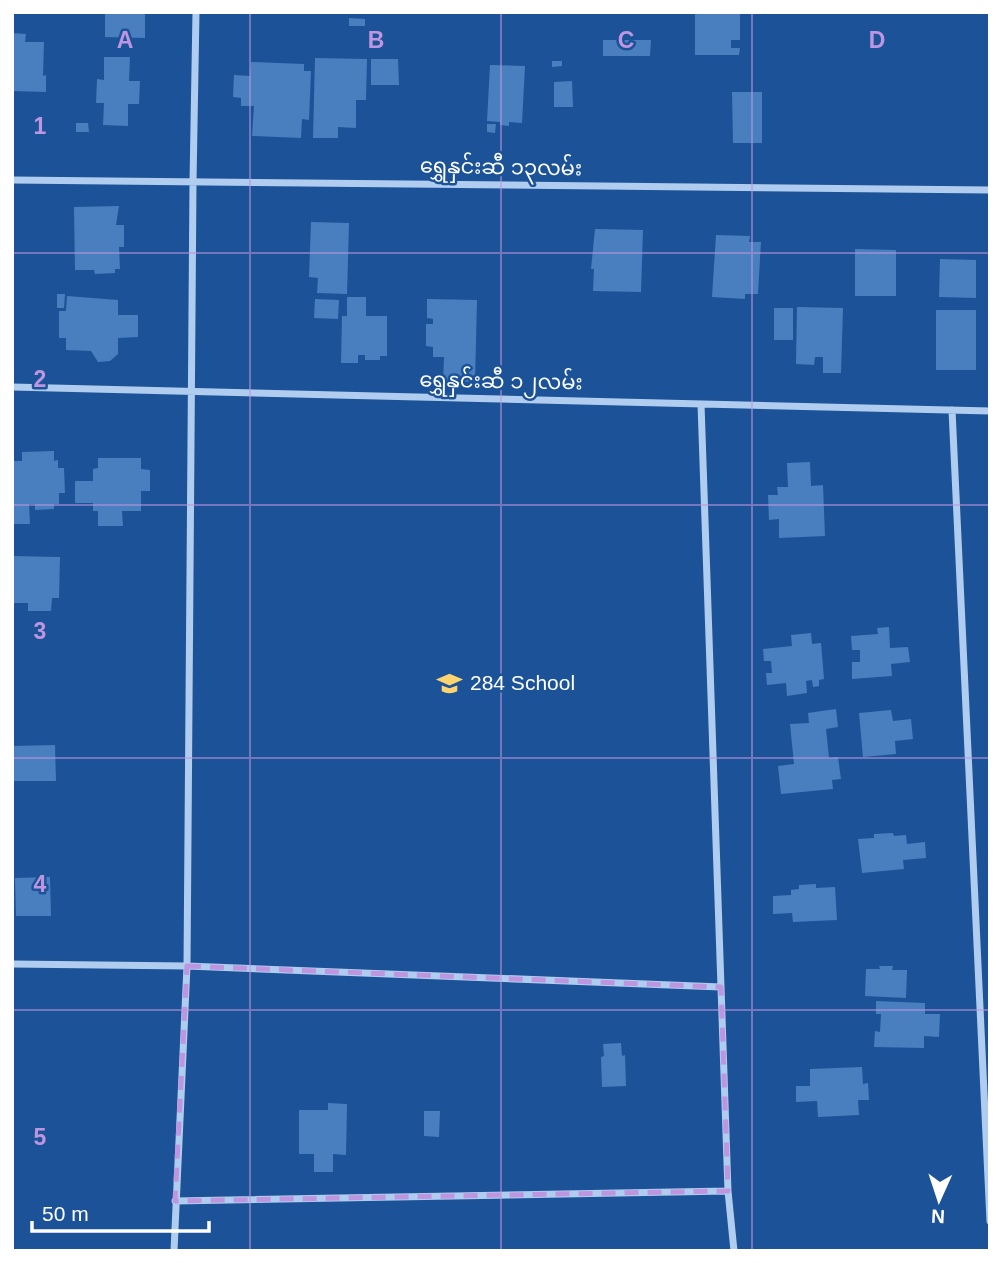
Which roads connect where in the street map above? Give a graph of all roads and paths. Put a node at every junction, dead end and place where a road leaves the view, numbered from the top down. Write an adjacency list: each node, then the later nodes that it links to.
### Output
1 (197, 12): 3 (street)
2 (12, 180): 3 (street, ရွှေနှင်းဆီ ၁၃လမ်း)
3 (192, 182): 4 (street, ရွှေနှင်းဆီ ၁၃လမ်း); 6 (street)
4 (990, 190)
5 (12, 387): 6 (street, ရွှေနှင်းဆီ ၁၂လမ်း)
6 (193, 391): 7 (street, ရွှေနှင်းဆီ ၁၂လမ်း); 11 (street)
7 (701, 404): 8 (street, ရွှေနှင်းဆီ ၁၂လမ်း); 12 (street)
8 (951, 410): 9 (street, ရွှေနှင်းဆီ ၁၂လမ်း); 15 (street)
9 (990, 411)
10 (12, 964): 11 (street)
11 (187, 965): 12 (street); 14 (street)
12 (721, 987): 13 (street)
13 (728, 1191): 14 (street); 17 (street)
14 (175, 1201): 16 (street)
15 (990, 1222)
16 (174, 1251)
17 (734, 1251)

